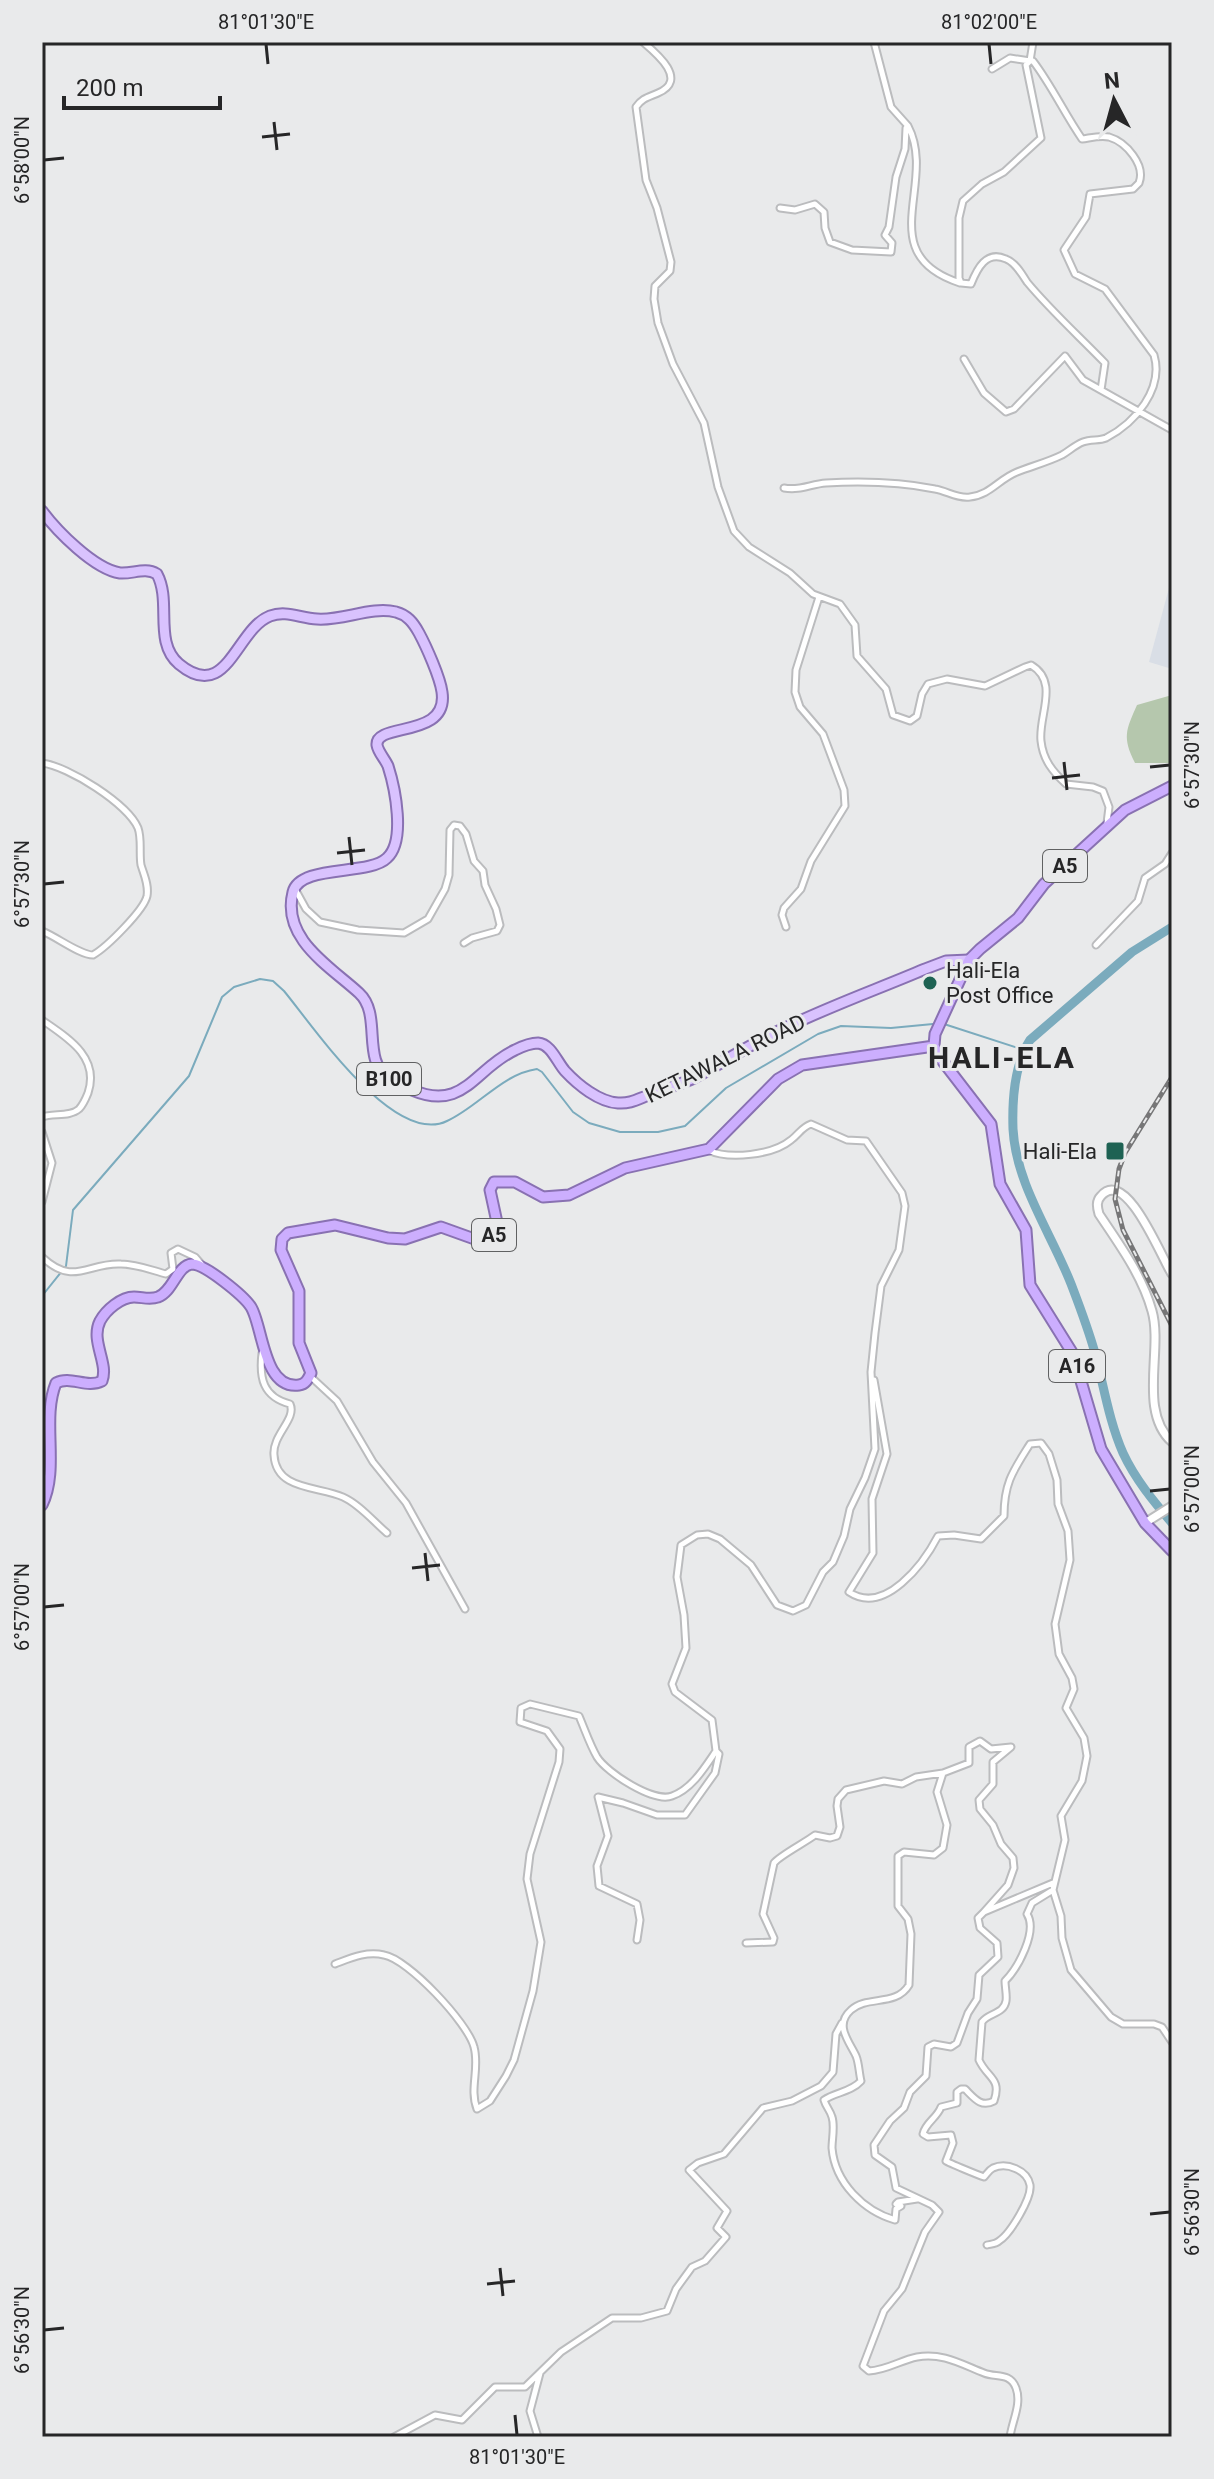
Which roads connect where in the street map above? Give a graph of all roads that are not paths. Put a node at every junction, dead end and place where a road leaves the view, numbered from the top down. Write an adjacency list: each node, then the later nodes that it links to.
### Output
1 (643, 42): 15 (street)
2 (874, 42): 6 (street)
3 (1033, 42): 4 (street)
4 (1030, 61): 5 (street); 8 (street); 11 (street)
5 (992, 69)
6 (908, 126): 7 (street); 8 (street)
7 (780, 208)
8 (961, 283): 10 (street)
9 (964, 359): 10 (street)
10 (1101, 390): 11 (street)
11 (1139, 412): 12 (street); 13 (street)
12 (1172, 430)
13 (784, 488)
14 (42, 511): 20 (main road)
15 (819, 597): 18 (street); 21 (street)
16 (42, 763): 22 (street)
17 (1172, 786): 18 (highway, A5)
18 (1107, 827): 25 (highway, A5)
19 (1172, 853): 24 (street)
20 (294, 887): 23 (street); 25 (main road, KETAWALA ROAD / B100)
21 (786, 927)
22 (42, 931)
23 (464, 943)
24 (1096, 945)
25 (969, 960): 27 (highway, A5)
26 (42, 1020): 28 (street)
27 (934, 1046): 30 (highway, A5); 41 (highway, A16)
28 (42, 1117)
29 (42, 1132): 31 (street)
30 (707, 1150): 36 (street); 37 (highway, A5)
31 (42, 1202)
32 (42, 1257): 33 (street)
33 (206, 1268): 35 (highway); 39 (highway)
34 (1172, 1274): 38 (street)
35 (263, 1352): 37 (highway); 42 (street)
36 (871, 1372): 45 (street); 47 (street)
37 (310, 1376): 44 (street)
38 (1172, 1442)
39 (42, 1505)
40 (1172, 1506): 41 (street)
41 (1145, 1523): 43 (highway, A16)
42 (387, 1533)
43 (1172, 1551)
44 (465, 1609)
45 (716, 1751): 50 (street); 52 (street)
46 (943, 1773): 49 (street); 51 (street); 53 (street)
47 (1053, 1883): 48 (street); 49 (street)
48 (1053, 1890): 54 (street); 56 (street)
49 (984, 1912): 55 (street)
50 (637, 1940)
51 (746, 1943)
52 (335, 1964)
53 (845, 2019): 55 (street); 57 (street)
54 (1172, 2042)
55 (917, 2199): 60 (street)
56 (987, 2245)
57 (540, 2373): 58 (street); 59 (street)
58 (394, 2437)
59 (538, 2437)
60 (1010, 2437)

